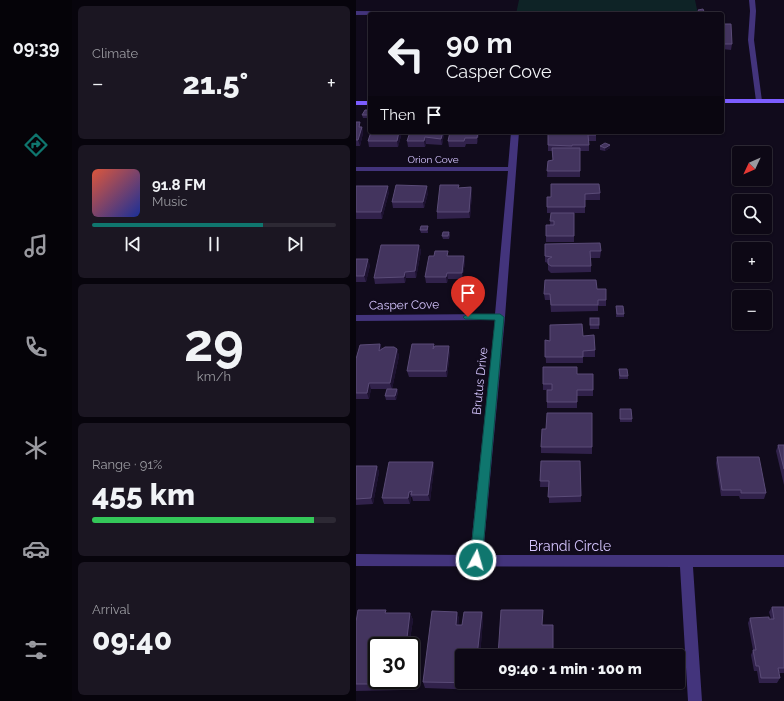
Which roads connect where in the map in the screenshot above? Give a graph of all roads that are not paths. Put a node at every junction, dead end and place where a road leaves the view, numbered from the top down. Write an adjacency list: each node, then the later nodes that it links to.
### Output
1 (752, 0): 5 (street)
2 (356, 13): 3 (street)
3 (368, 13)
4 (724, 100): 5 (street)
5 (759, 101): 6 (street)
6 (784, 101)
7 (356, 103): 8 (street)
8 (368, 103)
9 (515, 134): 11 (street, Brutus Drive)
10 (356, 169): 11 (street, Orion Cove)
11 (511, 169): 12 (street, Brutus Drive)
12 (500, 317): 13 (street, Casper Cove); 15 (street, Brutus Drive)
13 (356, 318)
14 (356, 560): 15 (street, Brandi Circle)
15 (476, 560): 16 (street, Brandi Circle)
16 (686, 561): 17 (street, Brandi Circle); 18 (street)
17 (784, 561)
18 (694, 701)

